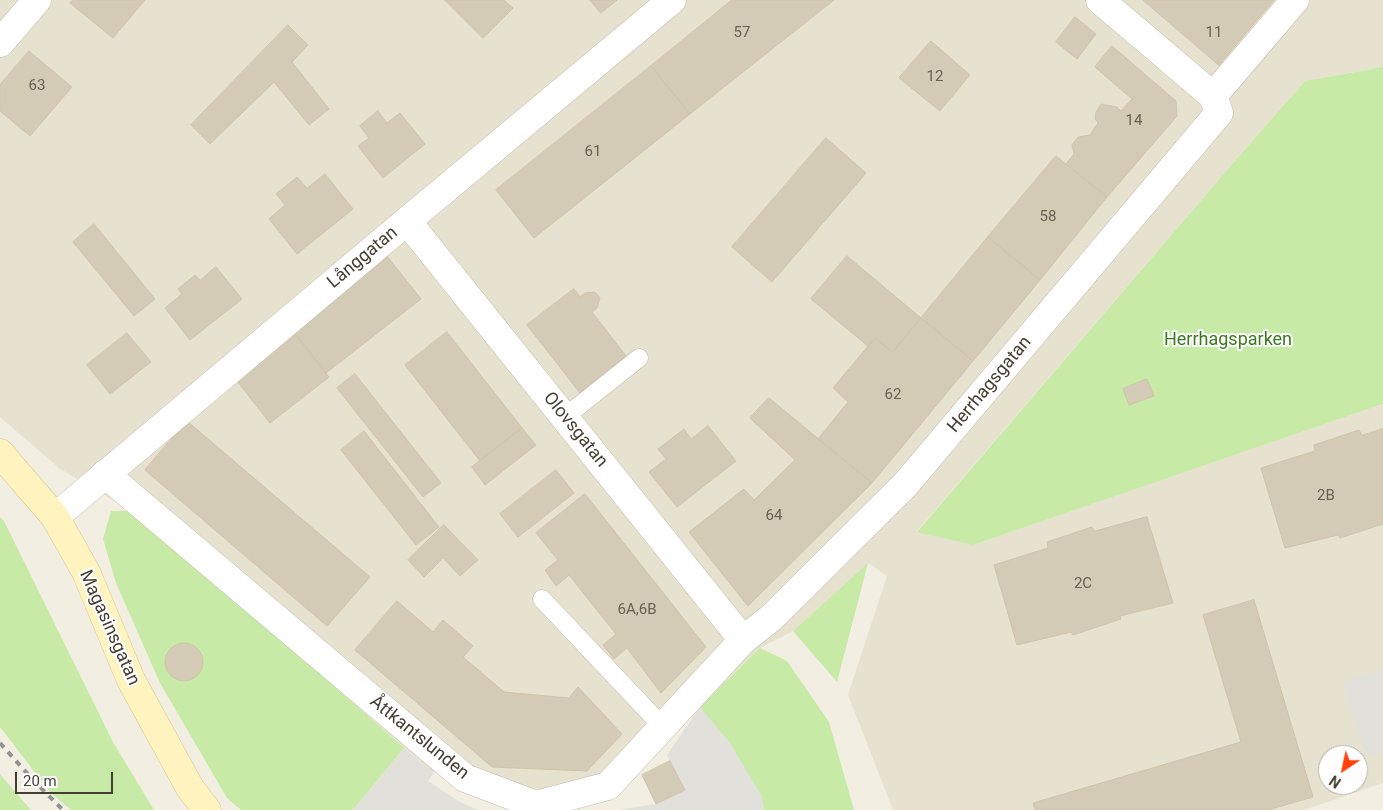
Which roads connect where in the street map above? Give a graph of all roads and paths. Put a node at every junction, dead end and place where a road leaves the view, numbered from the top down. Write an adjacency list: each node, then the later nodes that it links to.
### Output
1 (37, 0): 5 (street)
2 (672, 0): 7 (street, Långgatan)
3 (1100, 0): 6 (street)
4 (1295, 0): 6 (street, Herrhagsgatan)
5 (0, 43)
6 (1216, 104): 14 (street, Herrhagsgatan)
7 (407, 221): 9 (street, Olovsgatan); 11 (street, Långgatan)
8 (639, 358): 9 (lane)
9 (565, 417): 14 (street, Olovsgatan)
10 (0, 453): 12 (street, Magasinsgatan)
11 (105, 474): 12 (street, Långgatan); 15 (street, Åttkantslunden)
12 (55, 517): 16 (street, Magasinsgatan)
13 (542, 599): 15 (lane)
14 (743, 640): 15 (street, Åttkantslunden)
15 (663, 726)
16 (207, 810)

